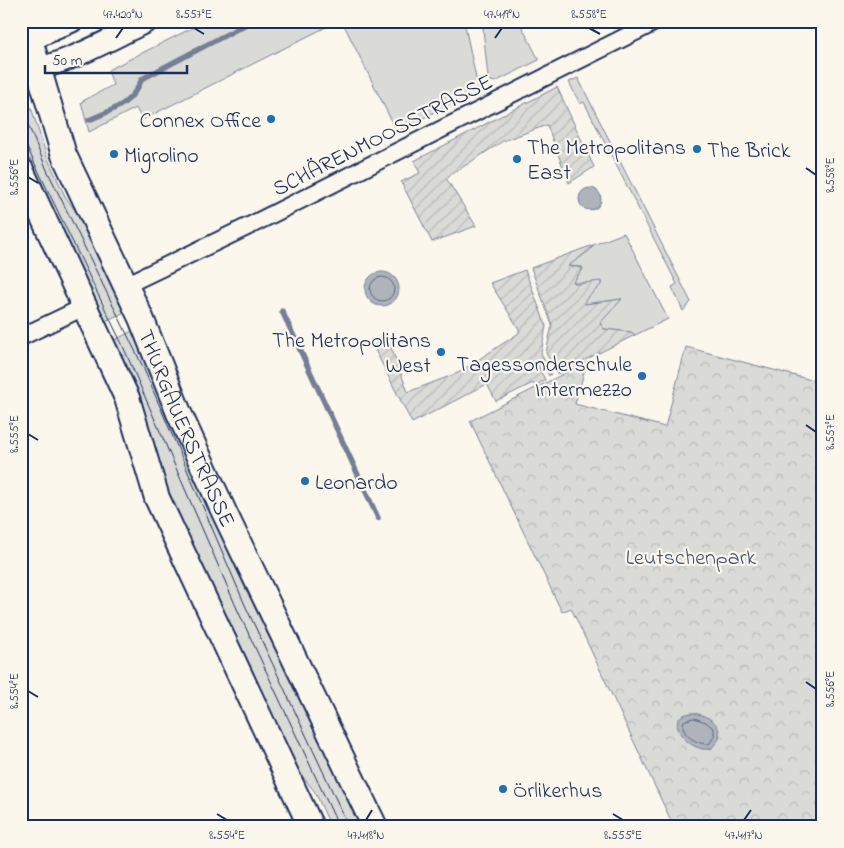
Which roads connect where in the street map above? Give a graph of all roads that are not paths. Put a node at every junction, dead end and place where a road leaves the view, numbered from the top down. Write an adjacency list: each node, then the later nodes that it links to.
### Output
1 (72, 21): 4 (street)
2 (147, 21): 5 (street)
3 (657, 21): 7 (street, SCHÄRENMOOSSTRASSE)
4 (24, 36): 5 (main road, THURGAUERSTRASSE)
5 (29, 70): 7 (main road, THURGAUERSTRASSE)
6 (21, 170): 8 (main road, THURGAUERSTRASSE)
7 (126, 285): 10 (main road, THURGAUERSTRASSE)
8 (84, 307): 9 (street); 11 (main road, THURGAUERSTRASSE)
9 (21, 337)
10 (374, 826)
11 (311, 827)

